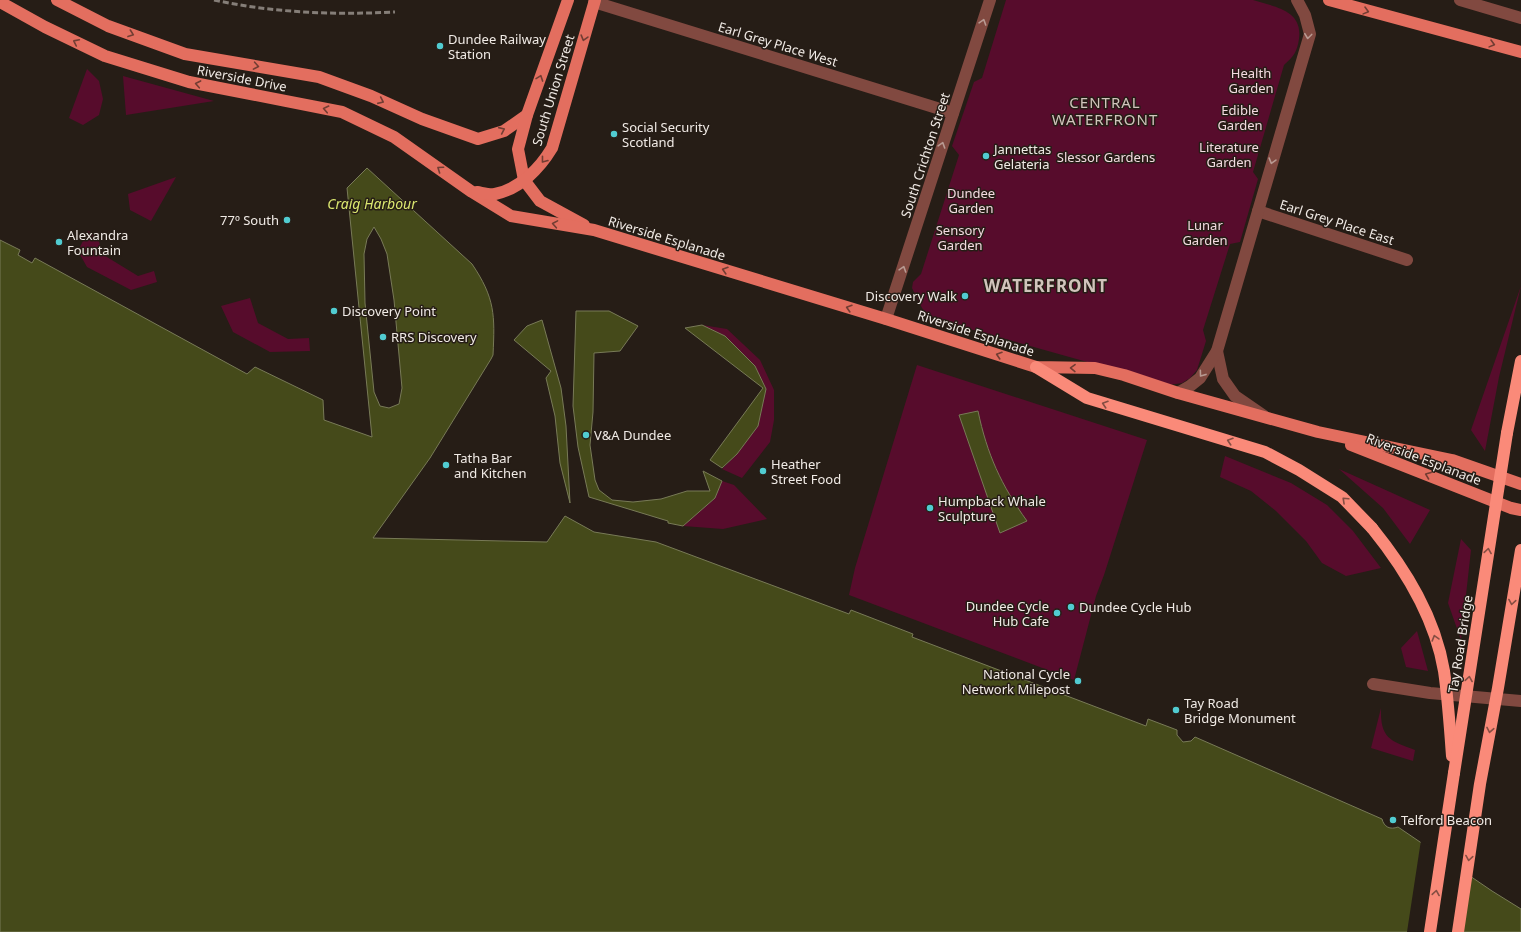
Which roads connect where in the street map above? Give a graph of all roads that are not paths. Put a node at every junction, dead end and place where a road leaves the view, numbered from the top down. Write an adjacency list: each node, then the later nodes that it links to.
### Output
1 (57, 0): 12 (main road, Riverside Drive, one-way to 12)
2 (568, 0): 12 (main road, South Union Street, one-way to 2)
3 (990, 0): 11 (street, South Crichton Street, one-way to 3)
4 (1297, 0): 15 (street, one-way to 15)
5 (1329, 0): 10 (main road, one-way to 10)
6 (1460, 0): 9 (street)
7 (595, 1): 11 (street, Earl Grey Place West); 13 (main road, South Union Street, one-way to 13)
8 (0, 2): 14 (main road, Riverside Drive, one-way to 8)
9 (1521, 18)
10 (1521, 52)
11 (953, 112): 18 (street, South Crichton Street, one-way to 11)
12 (527, 115): 13 (main road, South Union Street)
13 (524, 180): 14 (main road, South Union Street); 16 (main road, South Union Street)
14 (472, 192): 16 (main road, Riverside Esplanade, one-way to 14)
15 (1258, 211): 17 (street, Earl Grey Place East); 19 (street)
16 (594, 230): 18 (main road, Riverside Esplanade, one-way to 16)
17 (1407, 260)
18 (886, 320): 21 (main road, Riverside Esplanade, one-way to 18)
19 (1217, 351): 22 (street, one-way to 22); 23 (street)
20 (1521, 361): 30 (highway, Tay Road Bridge, one-way to 20, bridge)
21 (1036, 367): 22 (main road, Riverside Esplanade, one-way to 21); 30 (highway, one-way to 21, bridge)
22 (1178, 393): 23 (main road, Riverside Esplanade)
23 (1265, 417): 24 (main road, Riverside Esplanade)
24 (1318, 432): 25 (main road, Riverside Esplanade); 26 (main road, Riverside Esplanade, one-way to 24)
25 (1521, 484)
26 (1518, 511)
27 (1521, 550): 32 (highway, one-way to 32, bridge)
28 (1373, 684): 29 (street)
29 (1521, 701)
30 (1454, 773): 31 (highway, Tay Road Bridge, one-way to 30)
31 (1430, 932)
32 (1458, 932)

